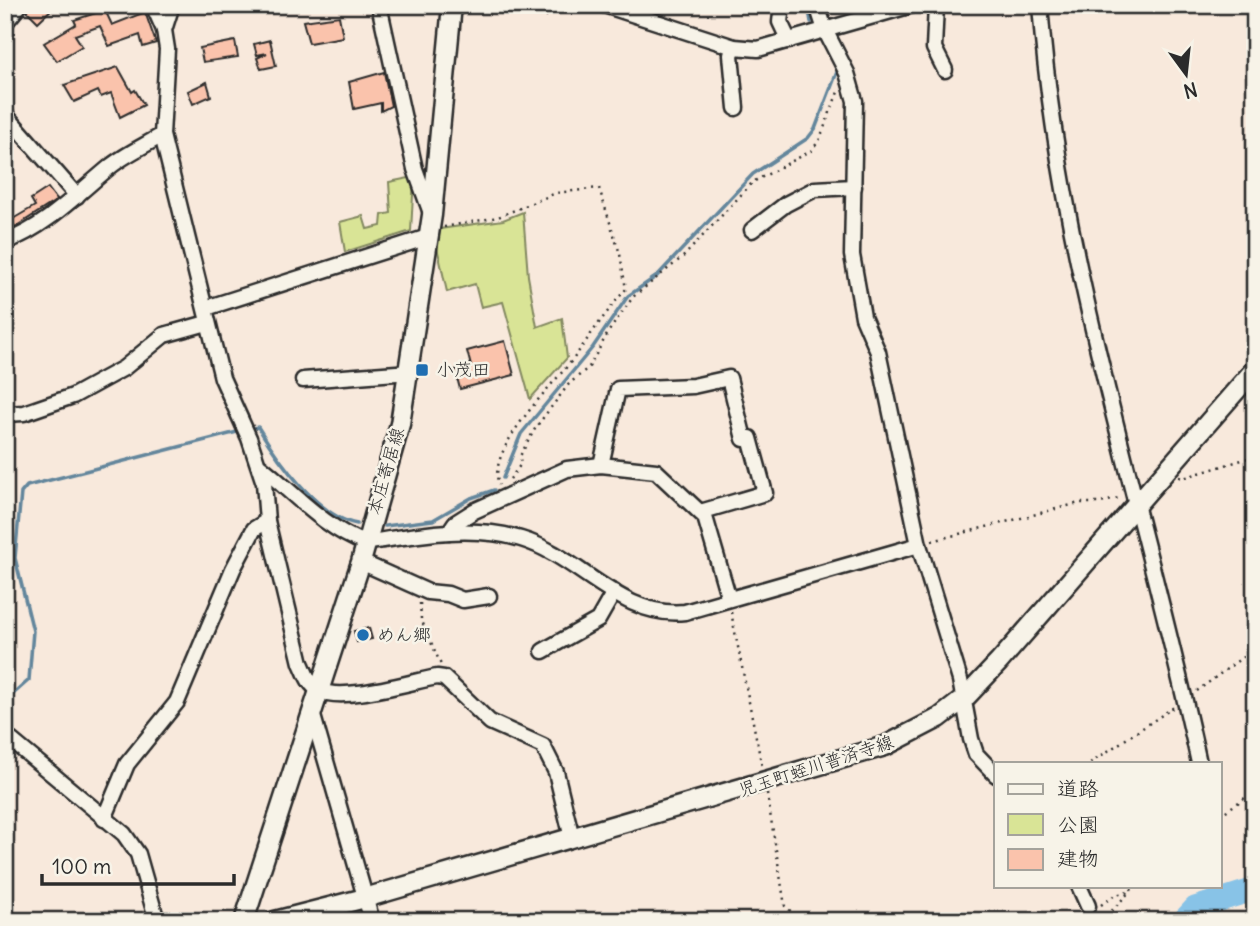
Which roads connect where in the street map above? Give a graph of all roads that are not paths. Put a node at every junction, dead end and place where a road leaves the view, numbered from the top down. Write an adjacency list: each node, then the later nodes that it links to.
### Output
1 (20, 5): 12 (street)
2 (153, 5): 13 (street)
3 (172, 5): 13 (street)
4 (379, 5): 23 (street)
5 (452, 5): 23 (main road, 本庄寄居線)
6 (604, 5): 16 (street)
7 (782, 5): 15 (street)
8 (817, 5): 14 (street)
9 (912, 5): 14 (street)
10 (936, 5): 17 (street)
11 (1040, 5): 34 (street)
12 (5, 23)
13 (164, 30): 20 (street)
14 (825, 30): 15 (street); 21 (street)
15 (789, 41): 16 (street)
16 (734, 47): 18 (street)
17 (945, 70)
18 (736, 108)
19 (5, 114): 22 (street)
20 (162, 135): 22 (street); 26 (street)
21 (854, 187): 24 (street); 39 (street)
22 (77, 196): 25 (street)
23 (430, 227): 26 (street); 29 (main road, 本庄寄居線)
24 (752, 230)
25 (5, 242)
26 (206, 308): 27 (street)
27 (208, 323): 31 (street); 33 (street)
28 (1255, 369): 34 (main road, 児玉町蛭川普済寺線)
29 (410, 372): 30 (street); 38 (main road, 本庄寄居線)
30 (303, 380)
31 (5, 414)
32 (601, 465): 35 (street); 35 (street); 37 (street)
33 (260, 466): 36 (street); 38 (street)
34 (1135, 499): 46 (main road, 児玉町蛭川普済寺線); 49 (street)
35 (699, 512): 43 (street)
36 (267, 521): 45 (street); 51 (street)
37 (449, 532): 38 (street); 41 (street)
38 (366, 543): 40 (main road, 本庄寄居線)
39 (919, 545): 43 (street); 46 (street)
40 (361, 562): 42 (street); 45 (main road, 本庄寄居線)
41 (614, 592): 43 (street); 44 (street)
42 (489, 596)
43 (729, 599)
44 (543, 651)
45 (320, 690): 47 (main road, 本庄寄居線); 52 (street)
46 (965, 698): 50 (street); 52 (main road, 児玉町蛭川普済寺線)
47 (313, 716): 54 (street); 57 (main road, 本庄寄居線)
48 (5, 735): 51 (street)
49 (1199, 762)
50 (994, 773)
51 (104, 819): 56 (street)
52 (572, 838): 54 (main road, 児玉町蛭川普済寺線)
53 (1080, 888): 55 (street)
54 (365, 898): 58 (main road, 児玉町蛭川普済寺線); 59 (street)
55 (1088, 905)
56 (157, 921)
57 (244, 921)
58 (275, 921)
59 (372, 921)

